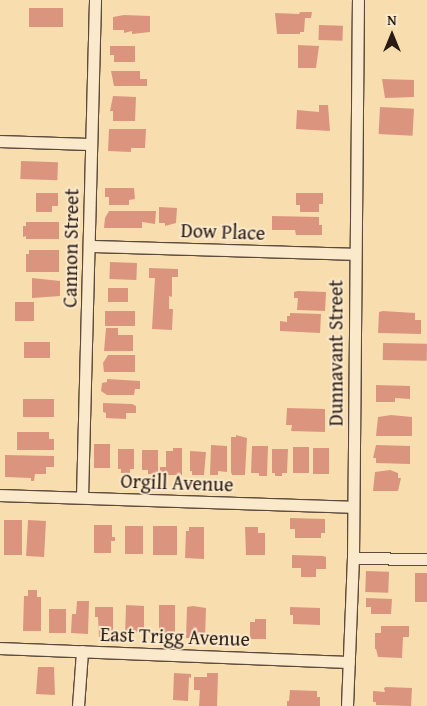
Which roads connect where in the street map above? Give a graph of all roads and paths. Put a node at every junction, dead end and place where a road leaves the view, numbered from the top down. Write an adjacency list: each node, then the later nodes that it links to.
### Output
1 (95, 0): 4 (street, Cannon Street)
2 (358, 0): 6 (street, Dunnavant Street)
3 (0, 141): 4 (street)
4 (91, 144): 5 (street, Cannon Street)
5 (90, 246): 6 (street, Dow Place); 8 (street, Cannon Street)
6 (354, 254): 9 (street, Dunnavant Street)
7 (0, 495): 8 (street, Orgill Avenue)
8 (82, 497): 9 (street, Orgill Avenue)
9 (353, 507): 10 (street, Dunnavant Street)
10 (352, 558): 11 (street); 14 (street, Dunnavant Street)
11 (427, 559)
12 (0, 648): 13 (street, East Trigg Avenue)
13 (82, 651): 14 (street, East Trigg Avenue); 15 (street)
14 (349, 662): 16 (street, Dunnavant Street)
15 (78, 706)
16 (348, 706)

